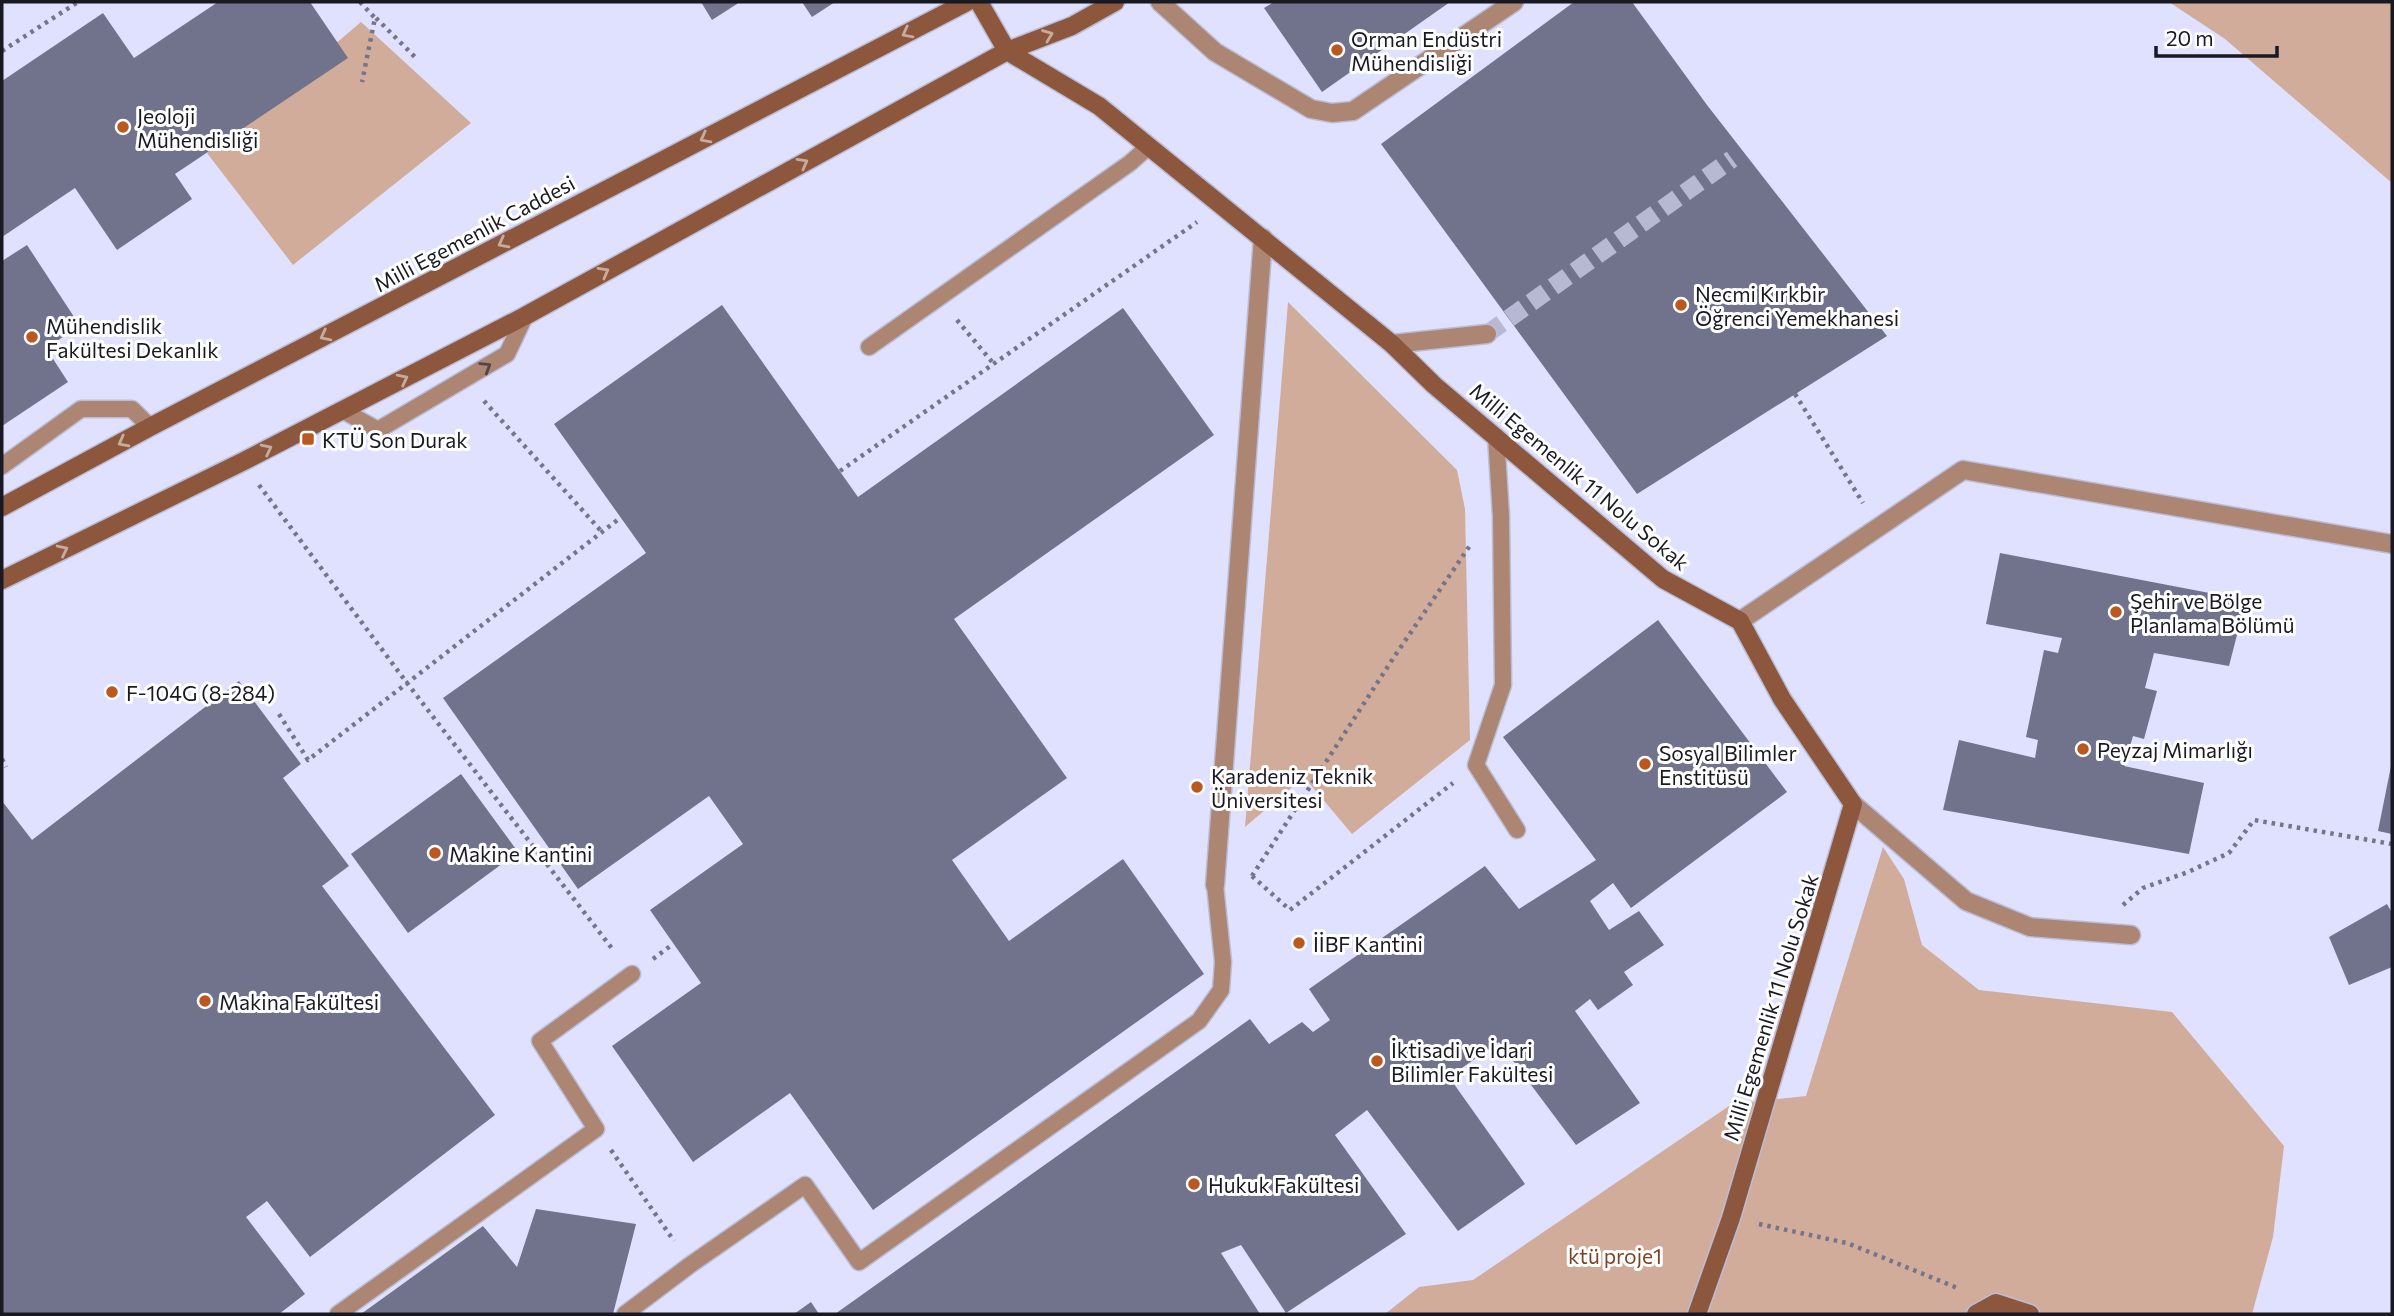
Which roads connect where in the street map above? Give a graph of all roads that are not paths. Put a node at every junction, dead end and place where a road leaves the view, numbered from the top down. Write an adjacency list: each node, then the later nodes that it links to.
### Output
1 (967, 2): 14 (street, Milli Egemenlik Caddesi, one-way to 14)
2 (979, 2): 6 (street)
3 (1115, 2): 6 (street, one-way to 3)
4 (1160, 2): 5 (street)
5 (1514, 2)
6 (1007, 51): 7 (street, Milli Egemenlik 11 Nolu Sokak); 9 (street, one-way to 6)
7 (1149, 146): 8 (street, Milli Egemenlik 11 Nolu Sokak); 12 (lane)
8 (1263, 238): 11 (street, Milli Egemenlik 11 Nolu Sokak); 23 (street)
9 (525, 316): 13 (street, one-way to 9); 13 (lane, one-way to 9)
10 (1487, 334): 11 (street)
11 (1392, 344): 15 (street, Milli Egemenlik 11 Nolu Sokak)
12 (869, 347)
13 (342, 410): 19 (street, one-way to 13)
14 (150, 427): 16 (lane); 17 (street, Milli Egemenlik Caddesi, one-way to 17)
15 (1496, 436): 20 (street, Milli Egemenlik 11 Nolu Sokak); 22 (lane)
16 (2, 466)
17 (2, 507)
18 (2392, 544): 20 (street)
19 (2, 580)
20 (1740, 621): 21 (street)
21 (1853, 804): 24 (street); 28 (street, Milli Egemenlik 11 Nolu Sokak)
22 (1517, 830)
23 (1215, 885): 27 (lane)
24 (2132, 935)
25 (632, 974): 26 (lane)
26 (338, 1314)
27 (625, 1314)
28 (1697, 1314)
29 (1976, 1314): 30 (street)
30 (2030, 1314)

